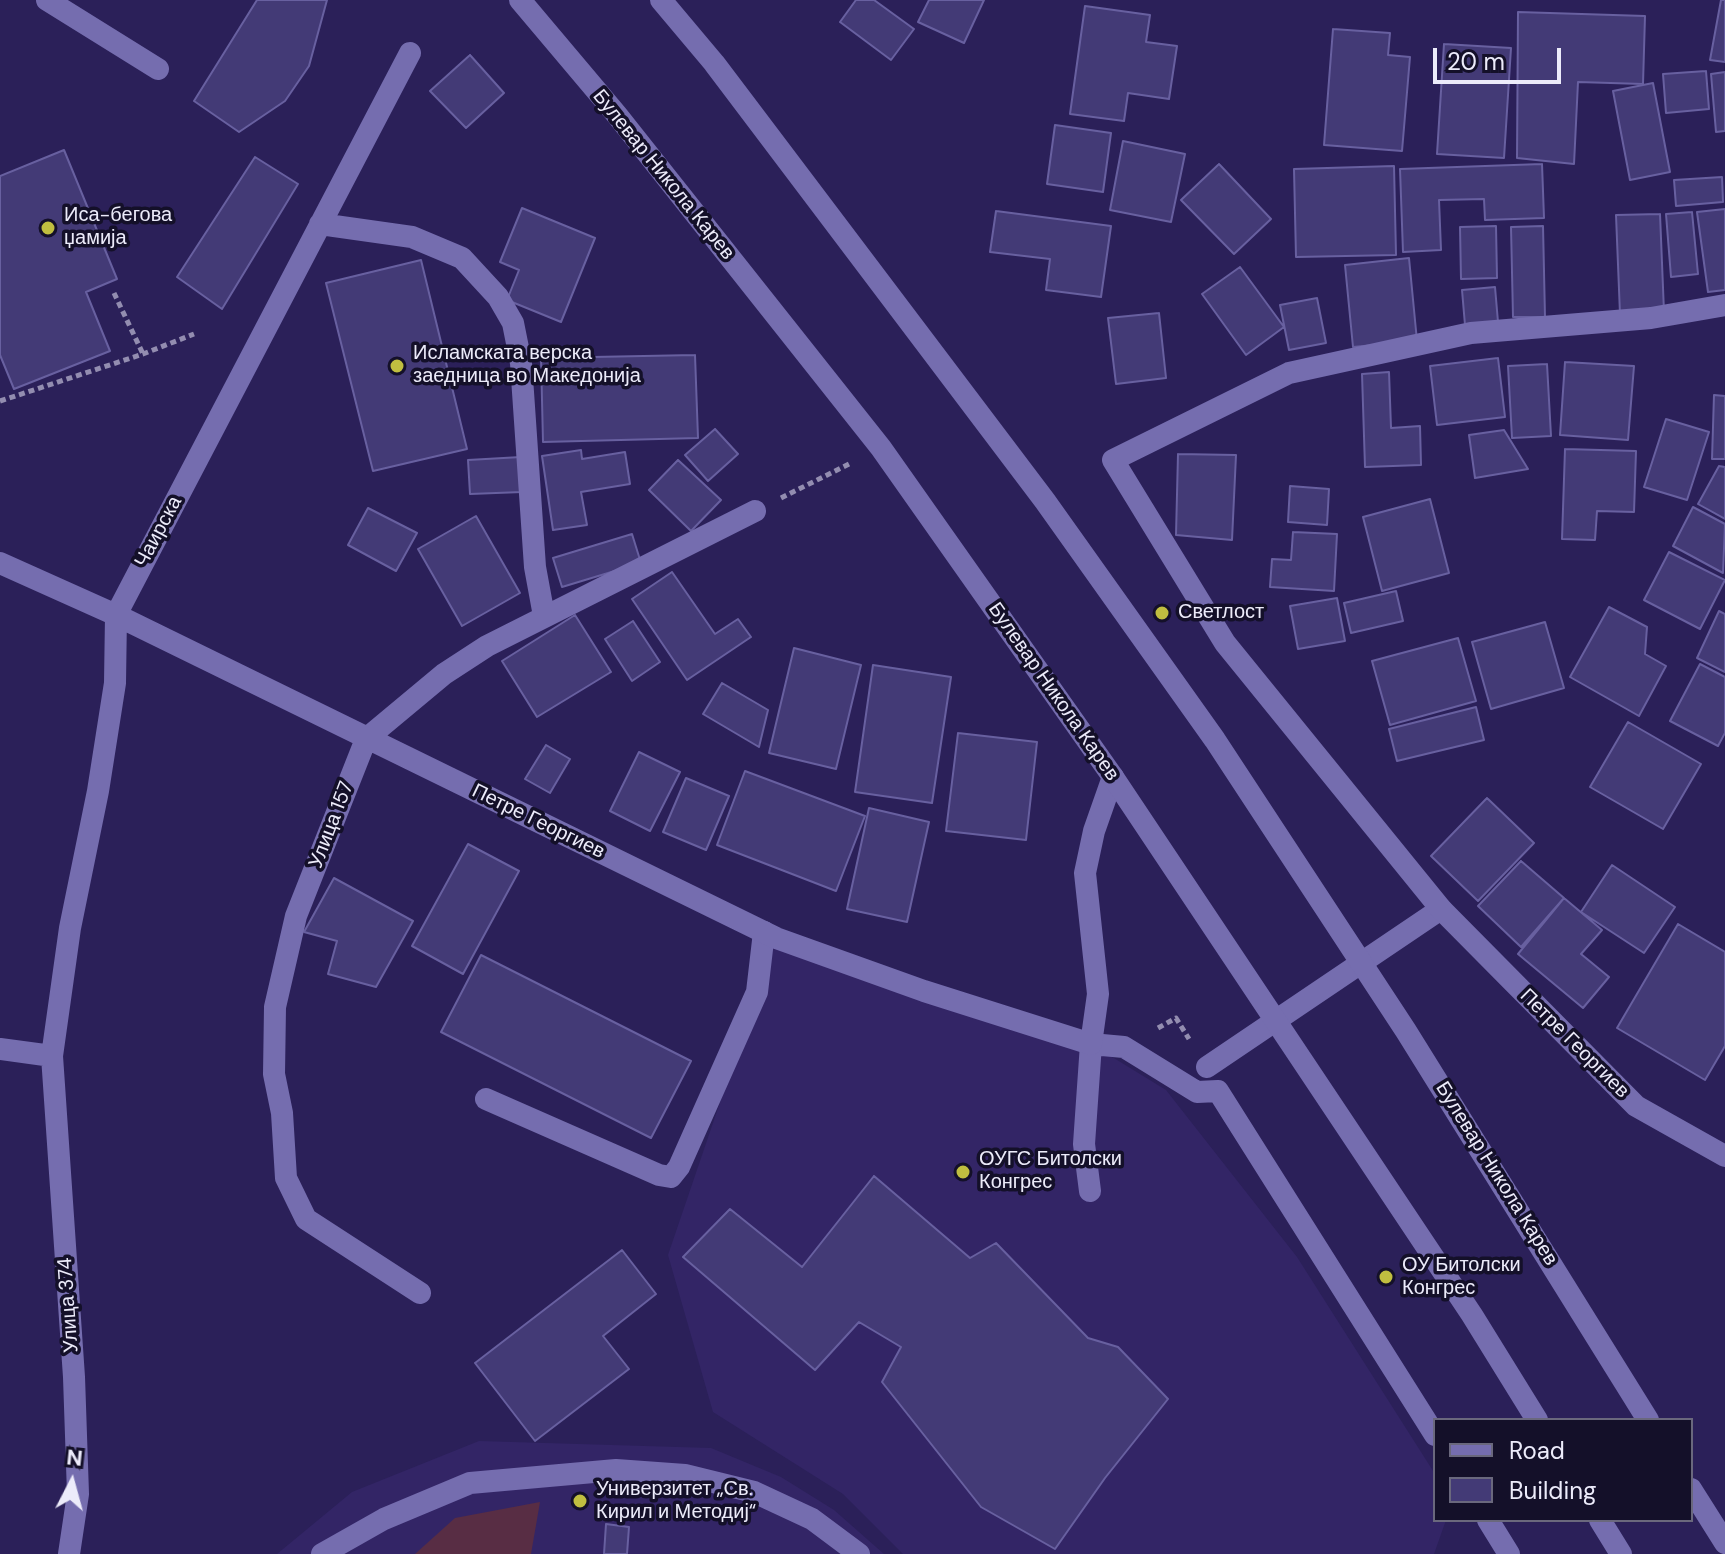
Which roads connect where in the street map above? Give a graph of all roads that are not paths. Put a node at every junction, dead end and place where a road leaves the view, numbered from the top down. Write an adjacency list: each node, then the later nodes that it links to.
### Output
1 (47, 0): 9 (street)
2 (511, 0): 6 (street)
3 (520, 0): 6 (street, Булевар Никола Карев)
4 (661, 0): 8 (street, Булевар Никола Карев)
5 (677, 0): 8 (street)
6 (551, 37): 17 (street, Булевар Никола Карев)
7 (410, 53): 10 (street, Чаирска)
8 (714, 63): 29 (street, Булевар Никола Карев)
9 (158, 69)
10 (320, 224): 14 (street, Чаирска); 15 (street)
11 (1725, 305): 18 (street, Петре Георгиев)
12 (755, 511): 15 (street, Улица 157)
13 (0, 563): 14 (street, Петре Георгиев)
14 (116, 615): 16 (street, Петре Георгиев); 22 (street, Чаирска)
15 (544, 616): 16 (street, Улица 157)
16 (366, 739): 19 (street, Петре Георгиев); 27 (street, Улица 157)
17 (1113, 777): 20 (street); 28 (street, Булевар Никола Карев)
18 (1441, 909): 23 (street); 25 (street, Петре Георгиев)
19 (764, 932): 20 (street, Петре Георгиев); 24 (street)
20 (1091, 1044): 26 (street); 30 (street, Петре Георгиев)
21 (0, 1049): 22 (street)
22 (52, 1056): 35 (street, Улица 374)
23 (1207, 1067)
24 (486, 1099)
25 (1725, 1156)
26 (1090, 1191)
27 (420, 1293)
28 (1536, 1418)
29 (1647, 1418)
30 (1433, 1432)
31 (1693, 1492): 34 (street)
32 (1489, 1522): 38 (street)
33 (1601, 1522): 39 (street)
34 (1725, 1543)
35 (69, 1554)
36 (322, 1554): 37 (street)
37 (859, 1554)
38 (1509, 1554)
39 (1621, 1554)

